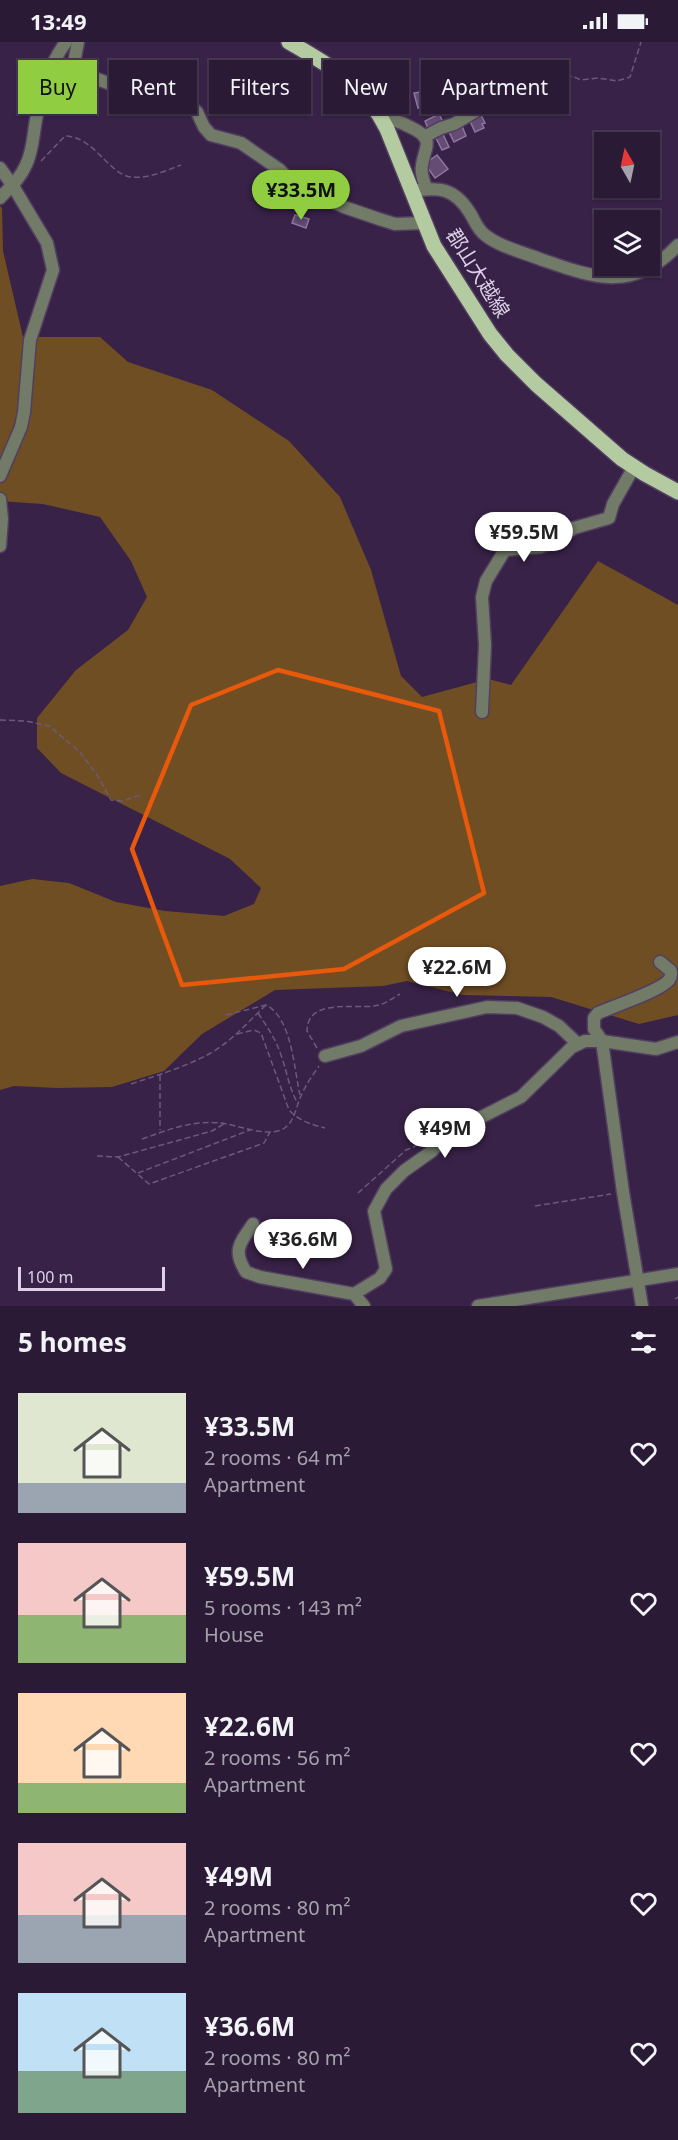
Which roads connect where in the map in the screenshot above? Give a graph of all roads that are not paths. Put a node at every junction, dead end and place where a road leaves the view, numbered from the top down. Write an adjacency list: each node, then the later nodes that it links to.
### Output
1 (66, 42): 8 (street)
2 (78, 42): 11 (street)
3 (289, 42): 5 (main road, 郡山大越線)
4 (471, 114): 6 (street)
5 (383, 119): 6 (street); 9 (main road, 郡山大越線)
6 (424, 137): 9 (street)
7 (0, 168): 8 (street)
8 (14, 186): 10 (street); 14 (street)
9 (419, 190): 11 (main road, 郡山大越線); 12 (street)
10 (0, 198)
11 (424, 223): 13 (main road, 郡山大越線)
12 (678, 245)
13 (634, 467): 15 (main road, 郡山大越線); 18 (street)
14 (0, 476)
15 (678, 492)
16 (0, 499): 17 (street)
17 (0, 541)
18 (482, 712)
19 (660, 962): 20 (street)
20 (602, 1041): 21 (street); 22 (street); 26 (street)
21 (678, 1042)
22 (578, 1044): 23 (street); 27 (street)
23 (325, 1056)
24 (253, 1224): 27 (street)
25 (678, 1274): 26 (street)
26 (636, 1280): 29 (street); 30 (street)
27 (354, 1294): 28 (street)
28 (364, 1306)
29 (478, 1306)
30 (642, 1306)

